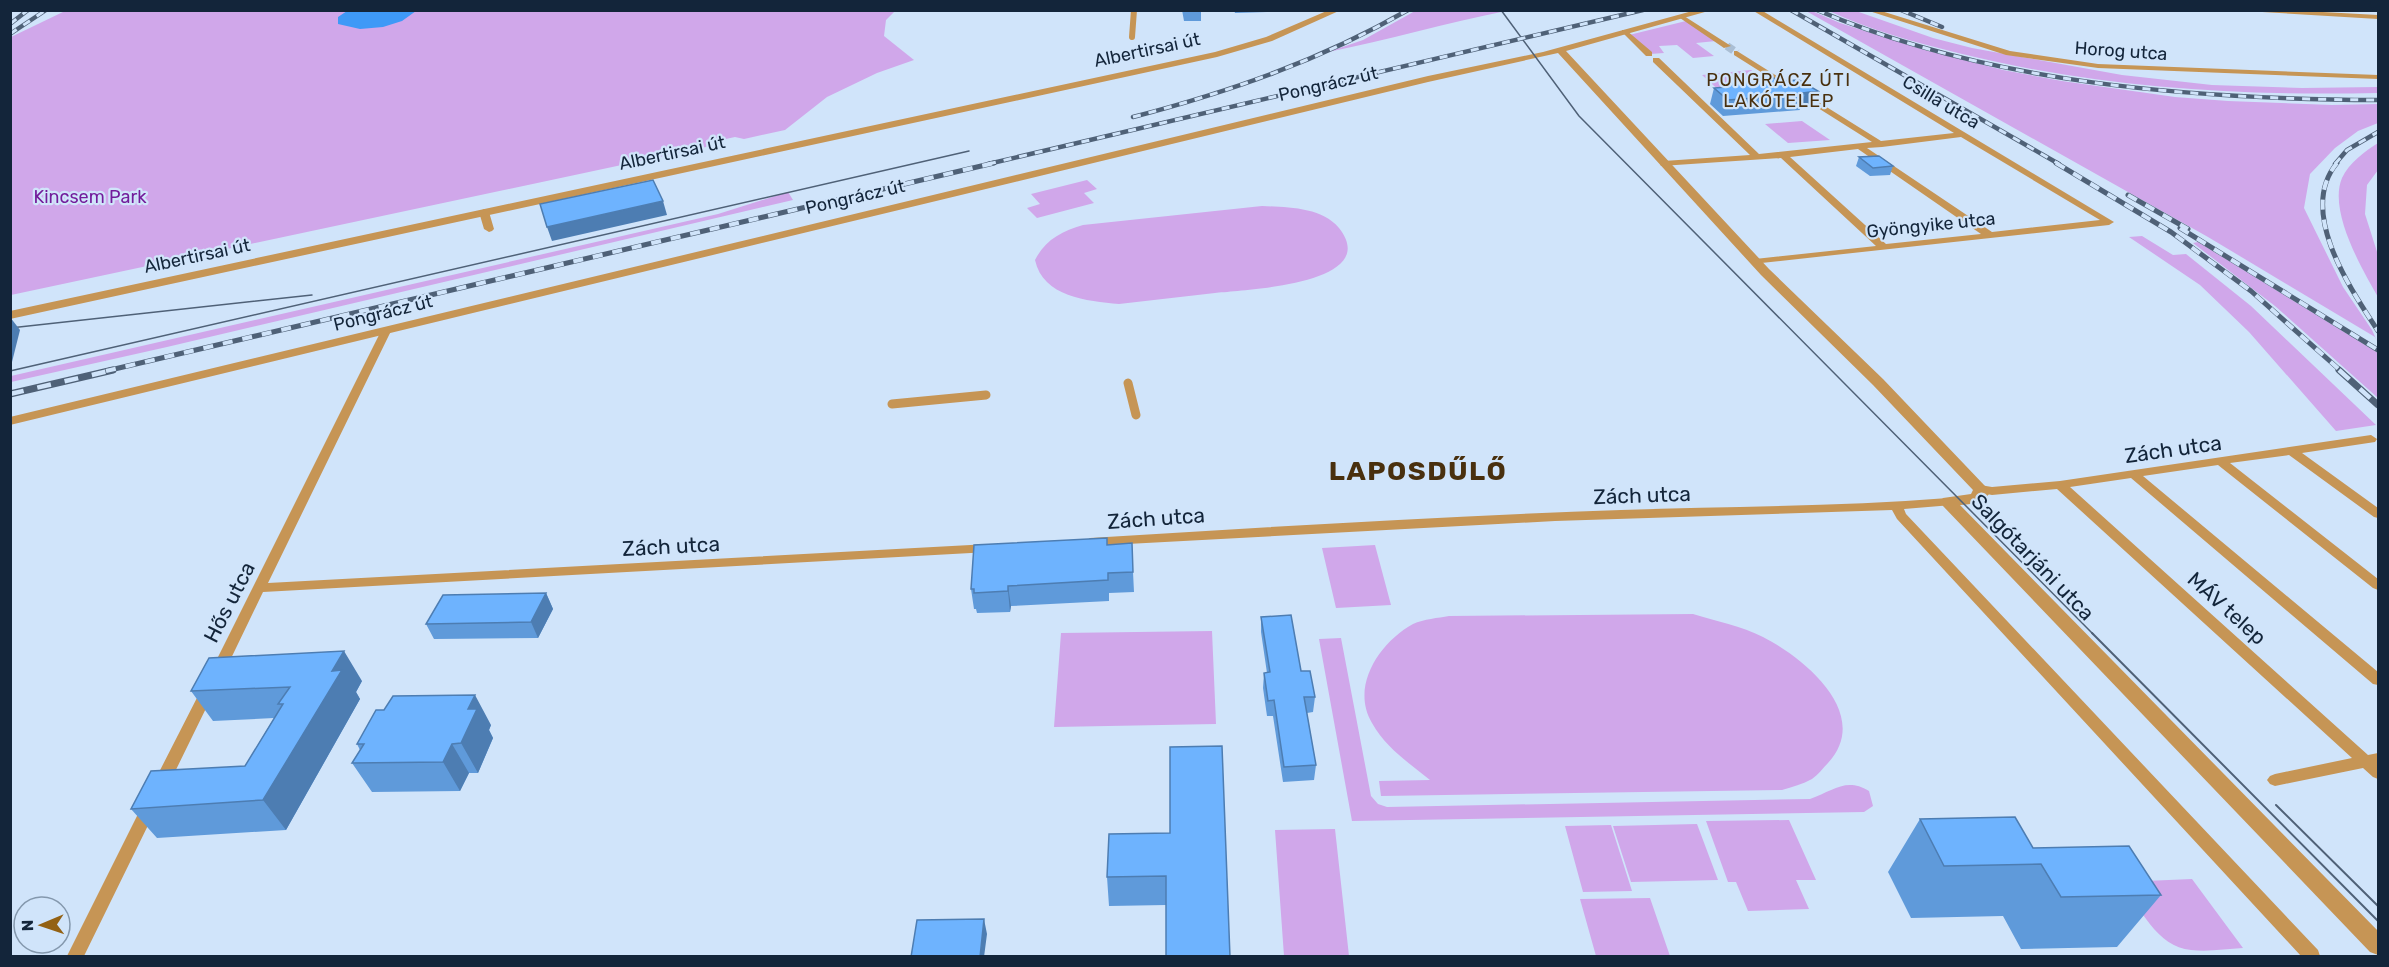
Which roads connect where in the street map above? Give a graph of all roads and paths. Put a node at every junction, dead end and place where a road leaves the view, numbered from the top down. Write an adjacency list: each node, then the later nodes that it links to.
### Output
1 (1134, 10): 12 (street)
2 (1337, 10): 25 (street, Albertirsai út)
3 (1708, 10): 9 (street, Pongrácz út)
4 (1755, 10): 19 (street, Csilla utca)
5 (1869, 10): 18 (street, Horog utca)
6 (2232, 10): 8 (street)
7 (2363, 10): 10 (street)
8 (2299, 12): 10 (street)
9 (1683, 17): 11 (street, Pongrácz út); 13 (street)
10 (2376, 17)
11 (1624, 31): 14 (street, Pongrácz út); 16 (street)
12 (1132, 37)
13 (1727, 46)
14 (1560, 50): 24 (street, Salgótarjáni utca); 32 (street, Pongrácz út)
15 (1737, 53): 20 (street)
16 (1649, 54)
17 (1656, 61): 23 (street)
18 (2379, 77)
19 (1964, 134): 20 (street); 26 (street, Csilla utca)
20 (1882, 145): 21 (street)
21 (1861, 147): 22 (street); 28 (street)
22 (1783, 155): 23 (street); 29 (street)
23 (1758, 157): 24 (street)
24 (1664, 164): 30 (street, Salgótarjáni utca)
25 (484, 212): 27 (street); 31 (street, Albertirsai út)
26 (2109, 222): 28 (street, Gyöngyike utca)
27 (489, 229)
28 (1991, 236): 29 (street, Gyöngyike utca)
29 (1883, 247): 30 (street, Gyöngyike utca)
30 (1755, 262): 43 (street, Salgótarjáni utca)
31 (10, 315)
32 (386, 331): 37 (street, Pongrácz út); 50 (street, Hős utca)
33 (1128, 383): 36 (street)
34 (986, 395): 35 (street)
35 (892, 404)
36 (1136, 415)
37 (10, 421)
38 (2371, 439): 39 (street, Zách utca)
39 (2294, 452): 40 (street, Zách utca); 46 (street)
40 (2221, 462): 41 (street, Zách utca); 49 (street)
41 (2134, 475): 42 (street, Zách utca); 51 (street, MÁV telep)
42 (2060, 485): 43 (street, Zách utca); 52 (street, MÁV telep)
43 (1980, 489): 44 (street, Salgótarjáni utca)
44 (1948, 502): 45 (street, Zách utca); 55 (street, Salgótarjáni utca)
45 (1897, 507): 47 (street, Zách utca); 57 (street)
46 (2379, 514)
47 (1081, 542)
48 (999, 547): 50 (street, Zách utca)
49 (2379, 585)
50 (260, 588): 56 (street, Hős utca)
51 (2379, 680)
52 (2372, 760): 53 (street, MÁV telep); 54 (street)
53 (2379, 773)
54 (2275, 780)
55 (2379, 945)
56 (75, 957)
57 (2313, 957)

